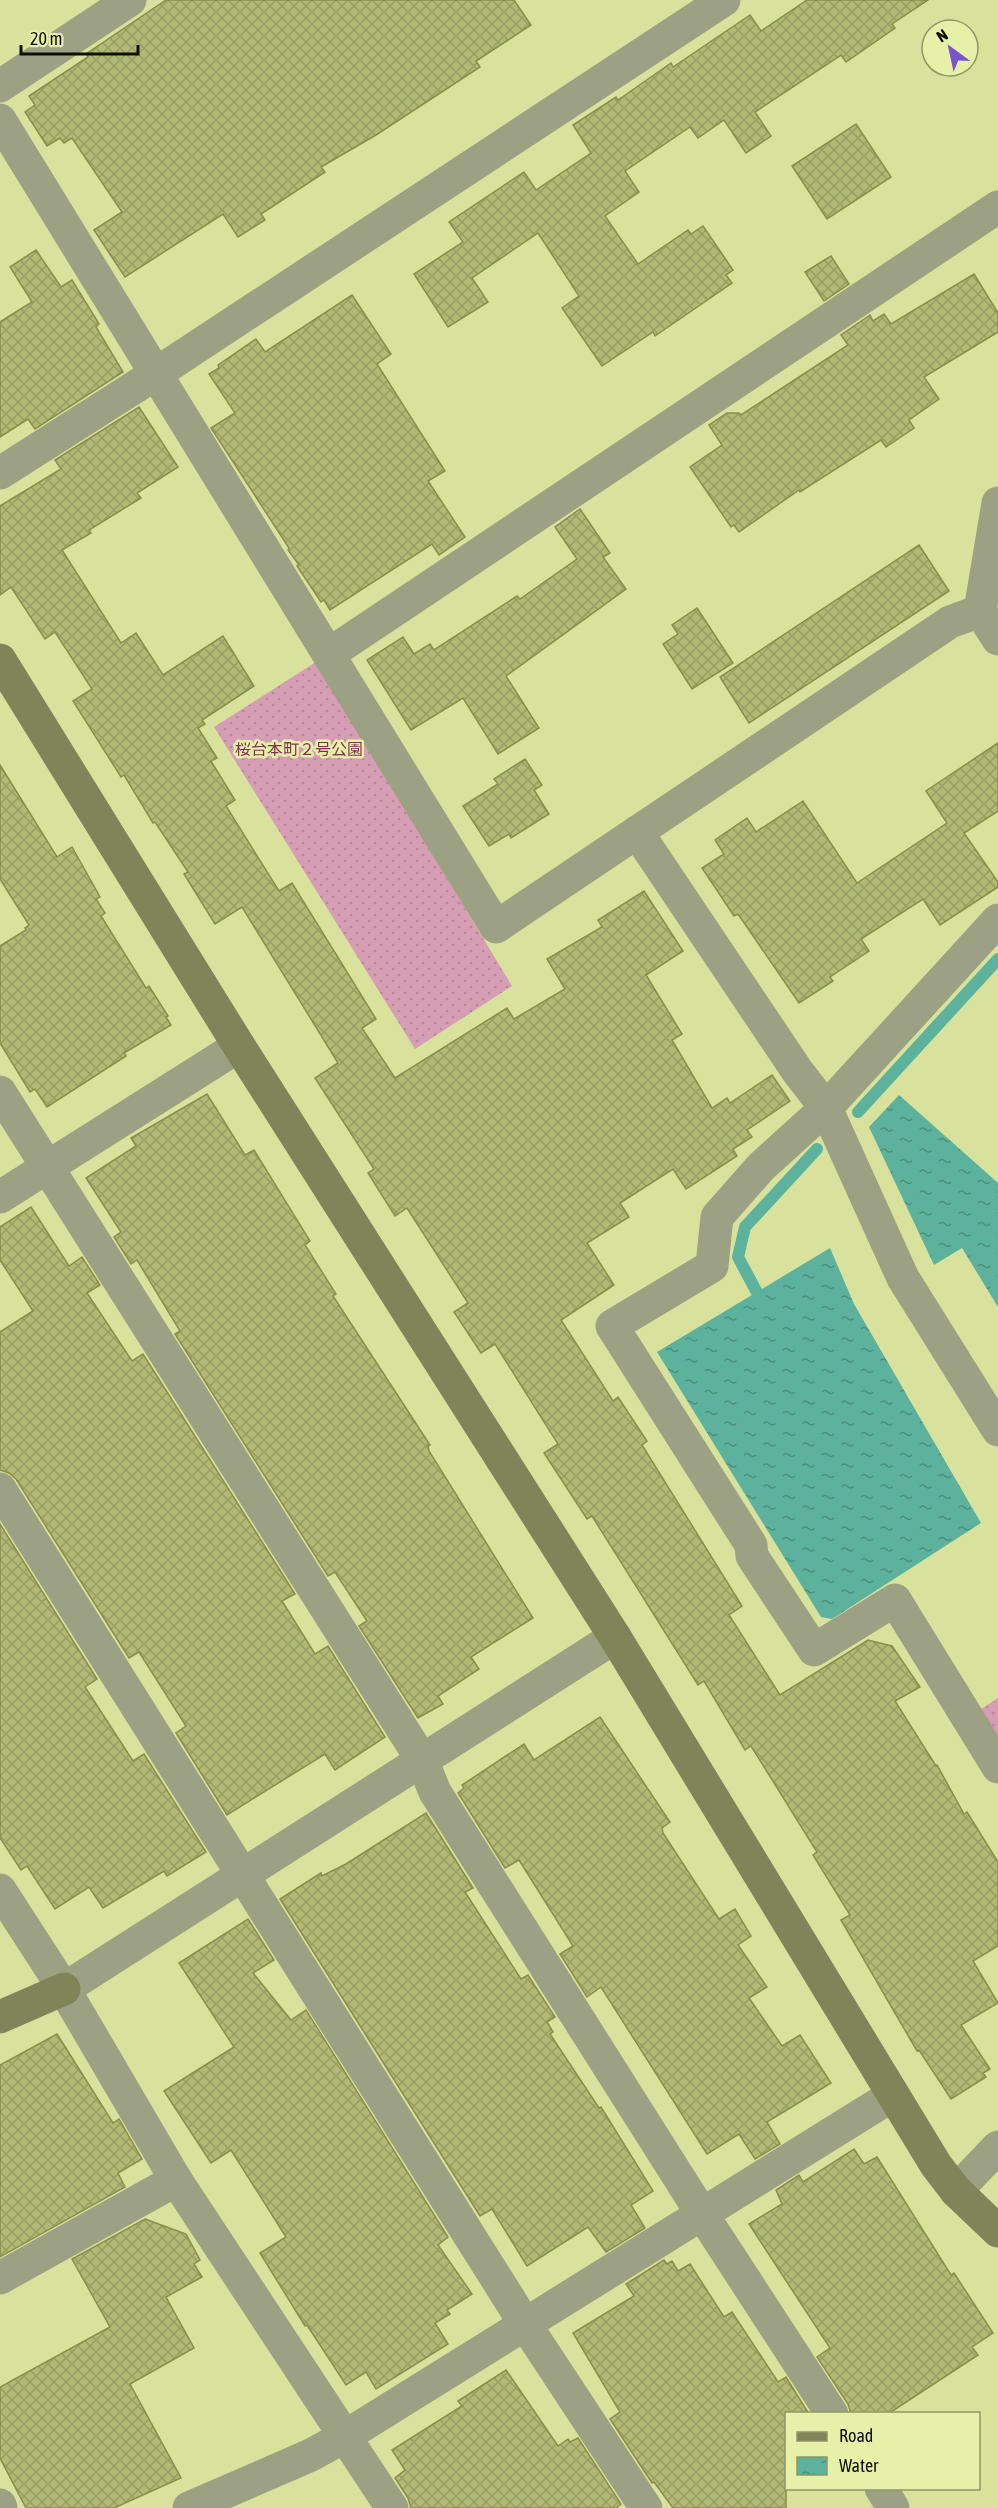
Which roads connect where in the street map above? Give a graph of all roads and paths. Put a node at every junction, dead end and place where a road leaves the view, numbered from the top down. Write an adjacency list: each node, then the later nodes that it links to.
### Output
1 (130, 0): 3 (street)
2 (705, 5): 6 (street)
3 (0, 86)
4 (0, 120): 6 (street)
5 (998, 207): 11 (street)
6 (157, 373): 7 (street); 11 (street)
7 (0, 473)
8 (998, 503): 9 (street)
9 (980, 611): 10 (street); 13 (street)
10 (998, 639)
11 (329, 654): 13 (street)
12 (0, 660): 15 (street)
13 (637, 832): 17 (street)
14 (998, 920): 17 (street)
15 (239, 1046): 18 (street); 22 (street)
16 (0, 1092): 18 (street)
17 (826, 1107): 20 (street); 24 (street)
18 (47, 1167): 19 (street); 23 (street)
19 (0, 1197)
20 (998, 1430)
21 (0, 1489): 25 (street)
22 (615, 1637): 23 (street); 29 (street)
23 (422, 1760): 25 (street); 33 (street)
24 (998, 1767)
25 (243, 1875): 27 (street); 36 (street)
26 (0, 1890): 27 (street)
27 (64, 1989): 28 (street); 31 (street)
28 (0, 2017)
29 (893, 2095): 32 (street); 33 (street)
30 (998, 2147): 32 (street)
31 (176, 2180): 35 (street); 38 (street)
32 (956, 2191): 34 (street)
33 (702, 2214): 36 (street); 37 (street)
34 (998, 2231)
35 (0, 2278)
36 (525, 2324): 38 (street); 42 (street)
37 (831, 2412)
38 (344, 2437): 40 (street); 41 (street)
39 (882, 2490): 43 (street)
40 (189, 2508)
41 (392, 2508)
42 (646, 2508)
43 (893, 2508)

